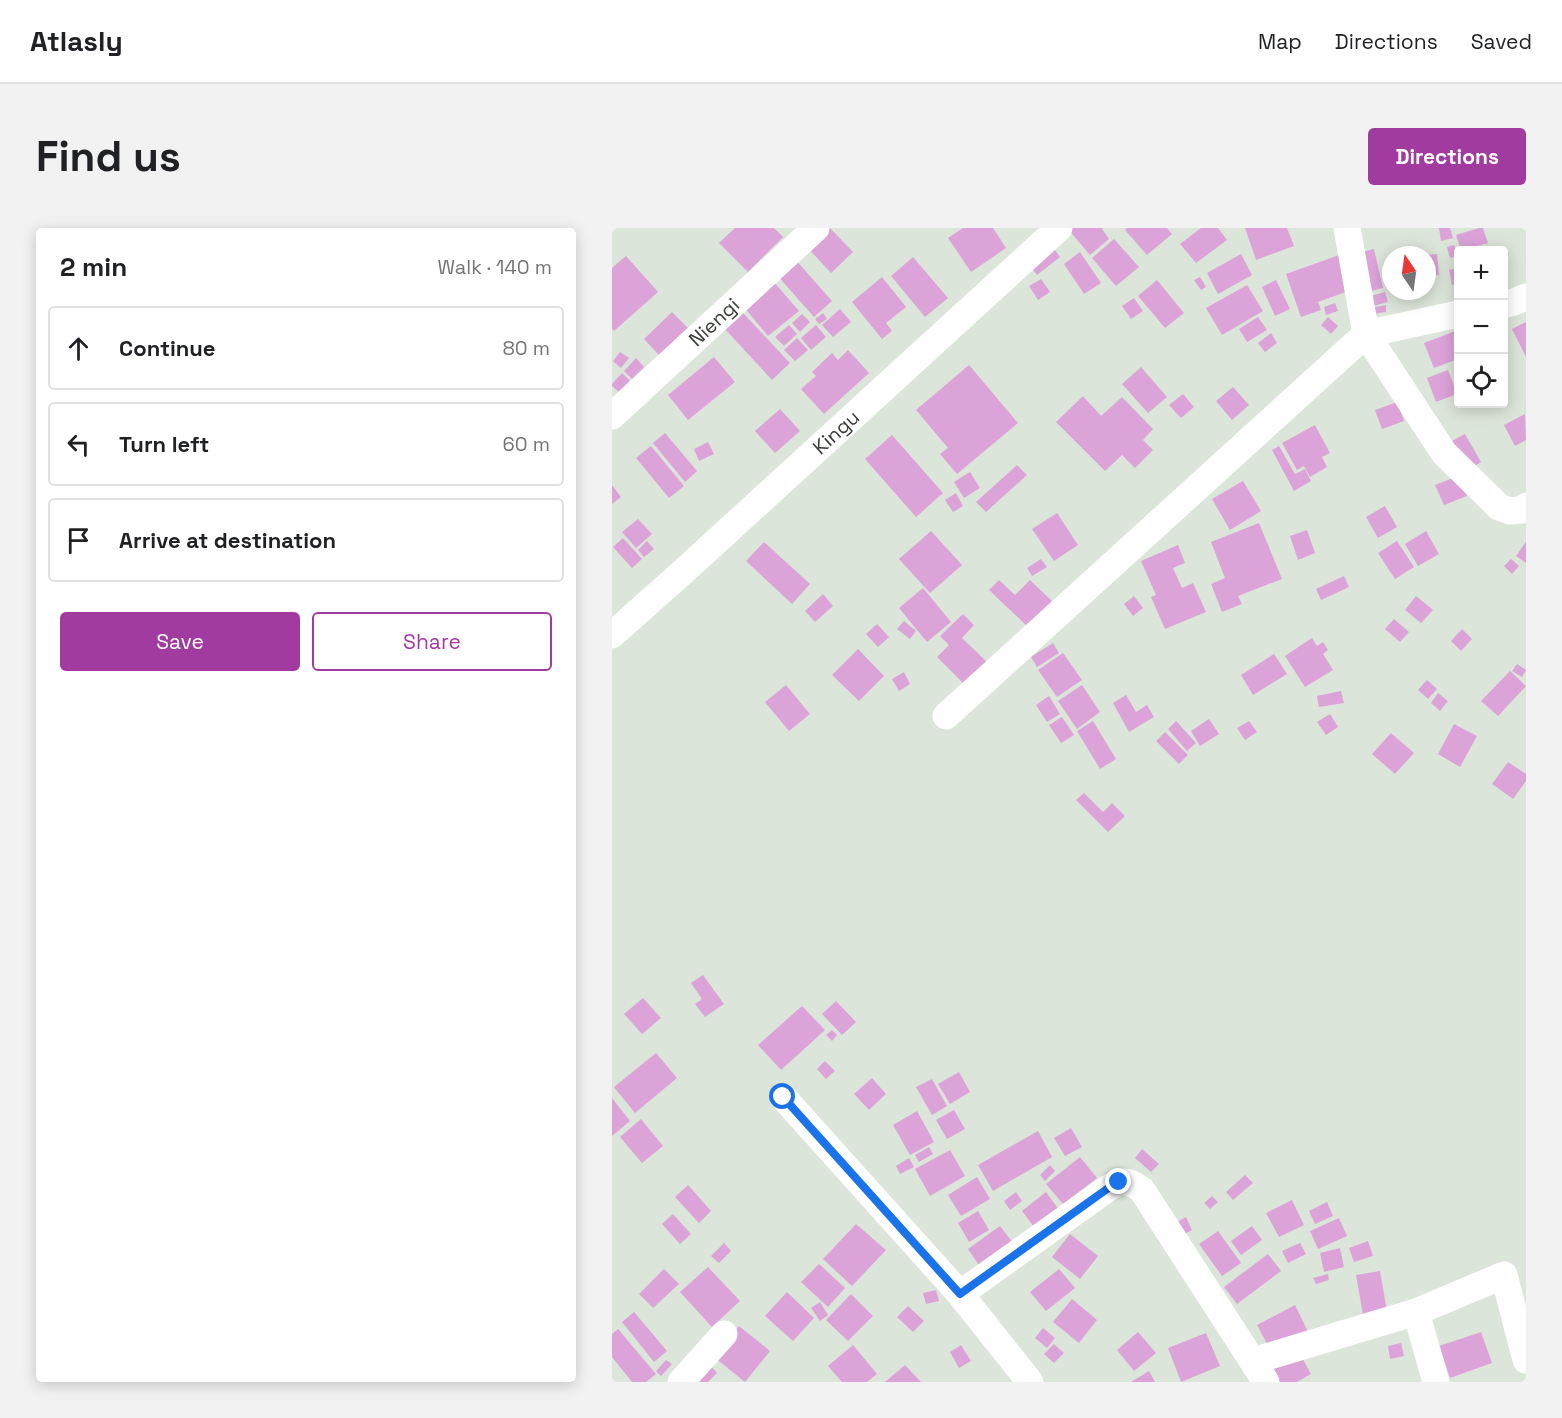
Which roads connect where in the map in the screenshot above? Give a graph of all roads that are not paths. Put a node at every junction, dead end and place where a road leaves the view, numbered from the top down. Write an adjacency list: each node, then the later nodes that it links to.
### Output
1 (816, 228): 8 (street, Niengi)
2 (1059, 228): 10 (street, Kingu)
3 (1347, 228): 7 (street)
4 (1526, 297): 5 (street)
5 (1508, 302)
6 (1454, 315): 7 (street)
7 (1366, 334): 9 (street); 11 (street)
8 (612, 416)
9 (1526, 506)
10 (612, 635)
11 (946, 716)
12 (783, 1097): 14 (street)
13 (1515, 1273): 15 (street); 17 (street)
14 (960, 1294): 18 (street); 20 (street)
15 (1416, 1312): 18 (street); 21 (street)
16 (724, 1334): 19 (street)
17 (1526, 1360)
18 (1259, 1372)
19 (681, 1382)
20 (1030, 1382)
21 (1436, 1382)

